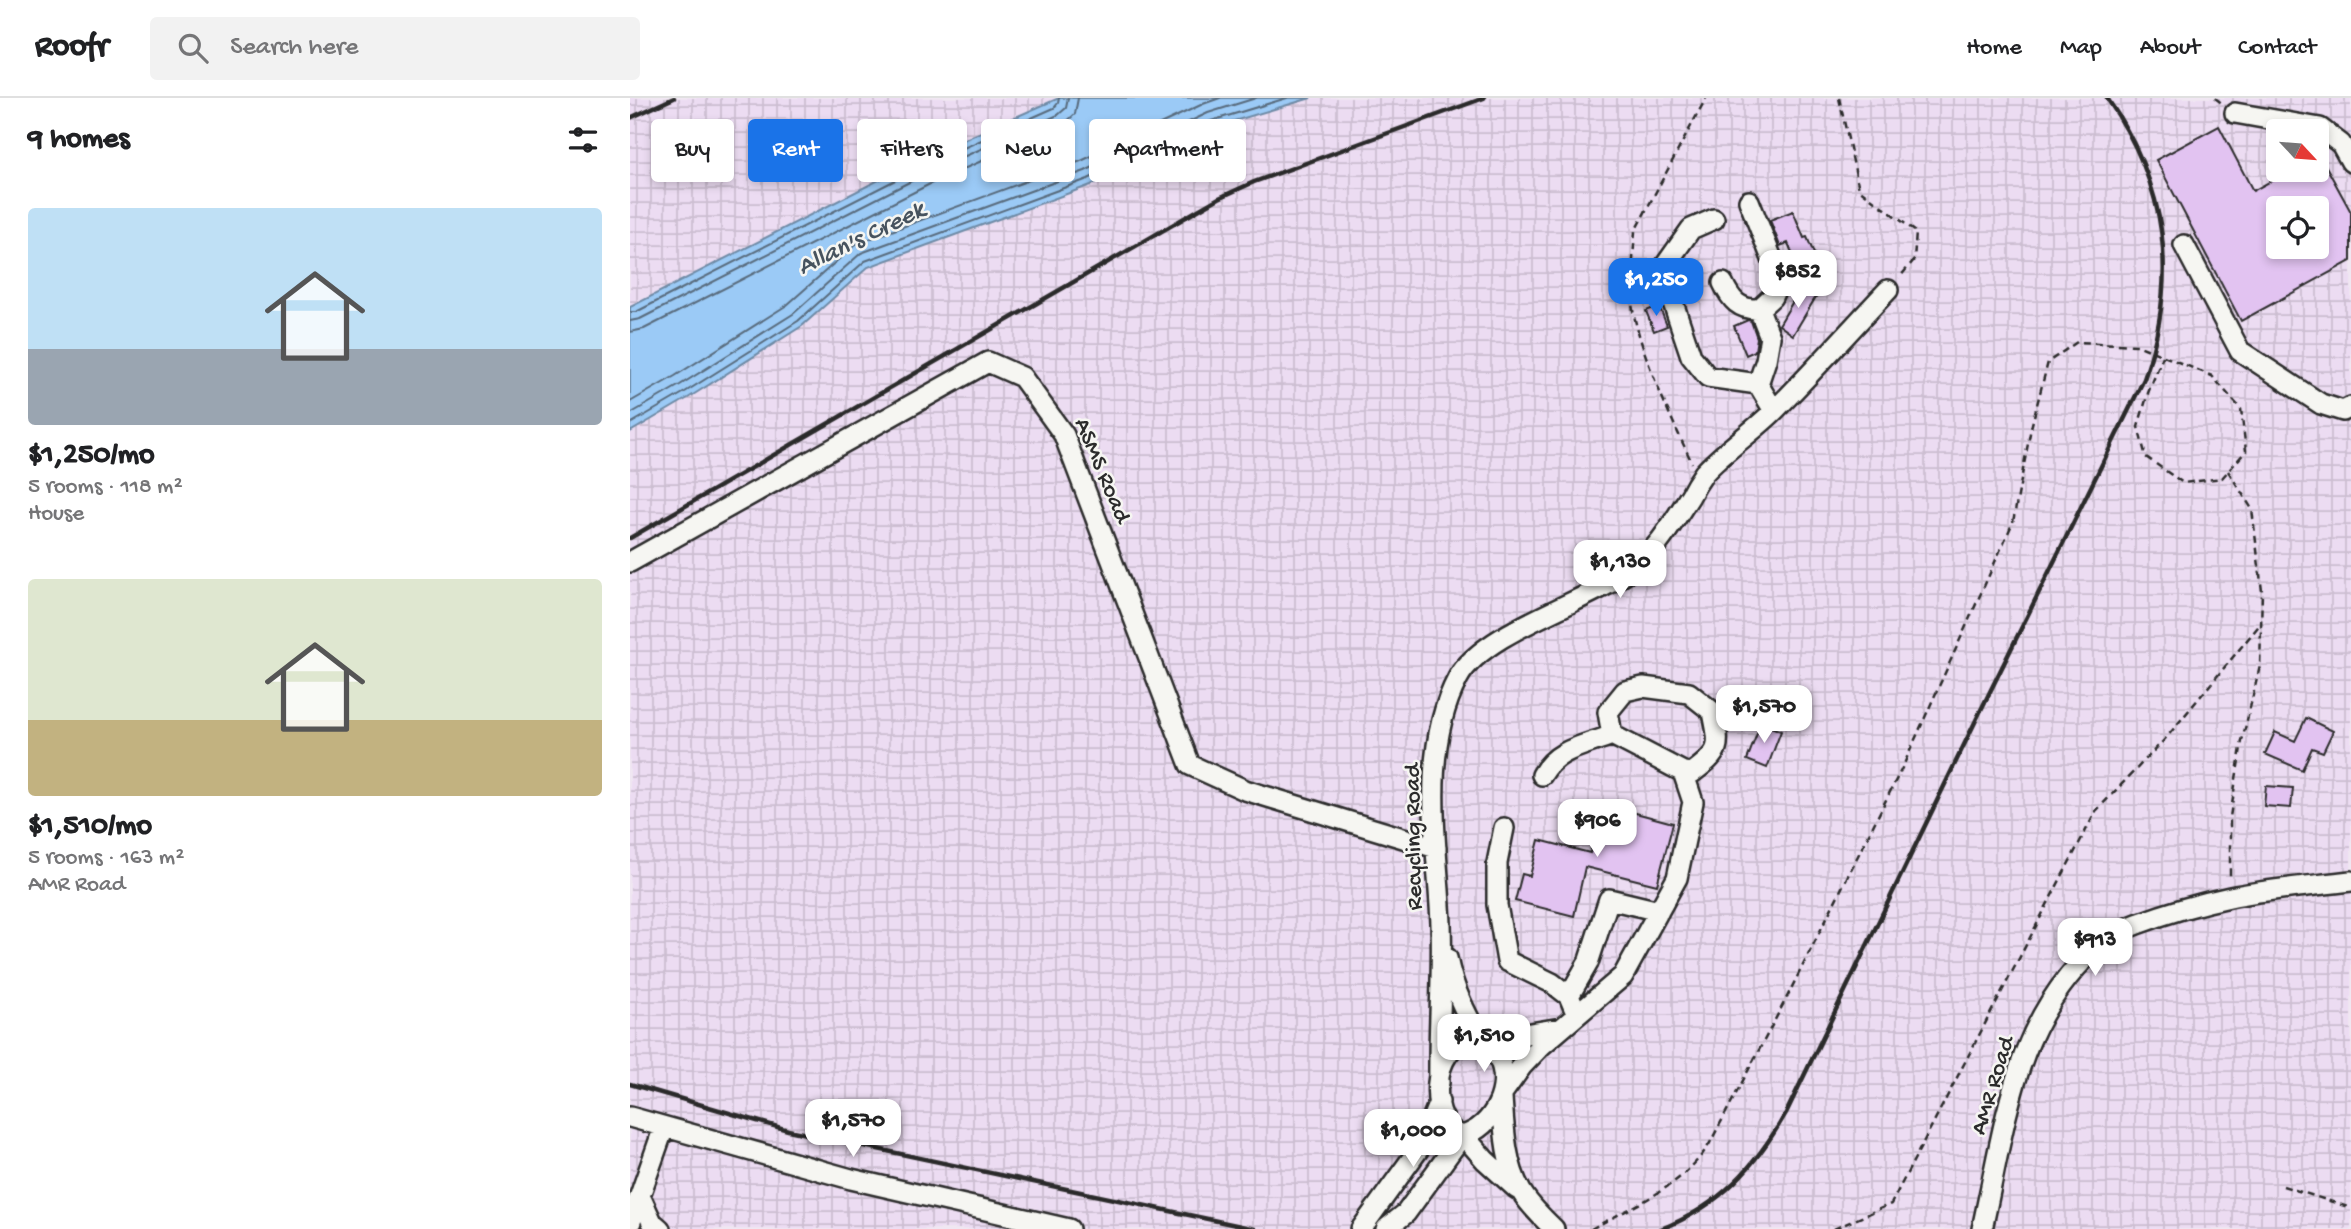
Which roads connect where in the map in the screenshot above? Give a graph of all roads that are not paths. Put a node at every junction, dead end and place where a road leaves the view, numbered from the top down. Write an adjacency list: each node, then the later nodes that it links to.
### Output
1 (2235, 113): 2 (street)
2 (2351, 162)
3 (1749, 201): 8 (street)
4 (1714, 219): 9 (street)
5 (2184, 245): 10 (street)
6 (1724, 283): 8 (street)
7 (1888, 290): 11 (street, Recycling Road)
8 (1759, 309): 9 (street)
9 (1758, 384): 11 (street)
10 (2351, 407)
11 (1774, 411): 17 (street, Recycling Road)
12 (630, 562): 17 (street, ASMS Road)
13 (1612, 735): 14 (street); 14 (street); 15 (street)
14 (1683, 772): 19 (street)
15 (1542, 775)
16 (1504, 828): 21 (street)
17 (1436, 848): 20 (street, Recycling Road)
18 (2351, 881): 38 (street, AMR Road)
19 (1659, 911): 21 (street); 22 (street)
20 (1441, 926): 23 (street); 24 (street, Recycling Road)
21 (1569, 996): 22 (street)
22 (1570, 1021): 23 (street); 25 (street)
23 (1482, 1041): 24 (street); 25 (street)
24 (1439, 1092): 28 (street); 35 (street, Recycling Road)
25 (1503, 1094): 28 (street); 29 (street)
26 (630, 1117): 27 (street)
27 (664, 1127): 30 (street); 32 (street)
28 (1463, 1136): 29 (street); 36 (street)
29 (1523, 1195): 37 (street)
30 (640, 1196): 31 (street); 33 (street)
31 (630, 1224)
32 (1037, 1226): 34 (street)
33 (660, 1229)
34 (1069, 1229)
35 (1362, 1229)
36 (1386, 1229)
37 (1554, 1229)
38 (1983, 1229)

